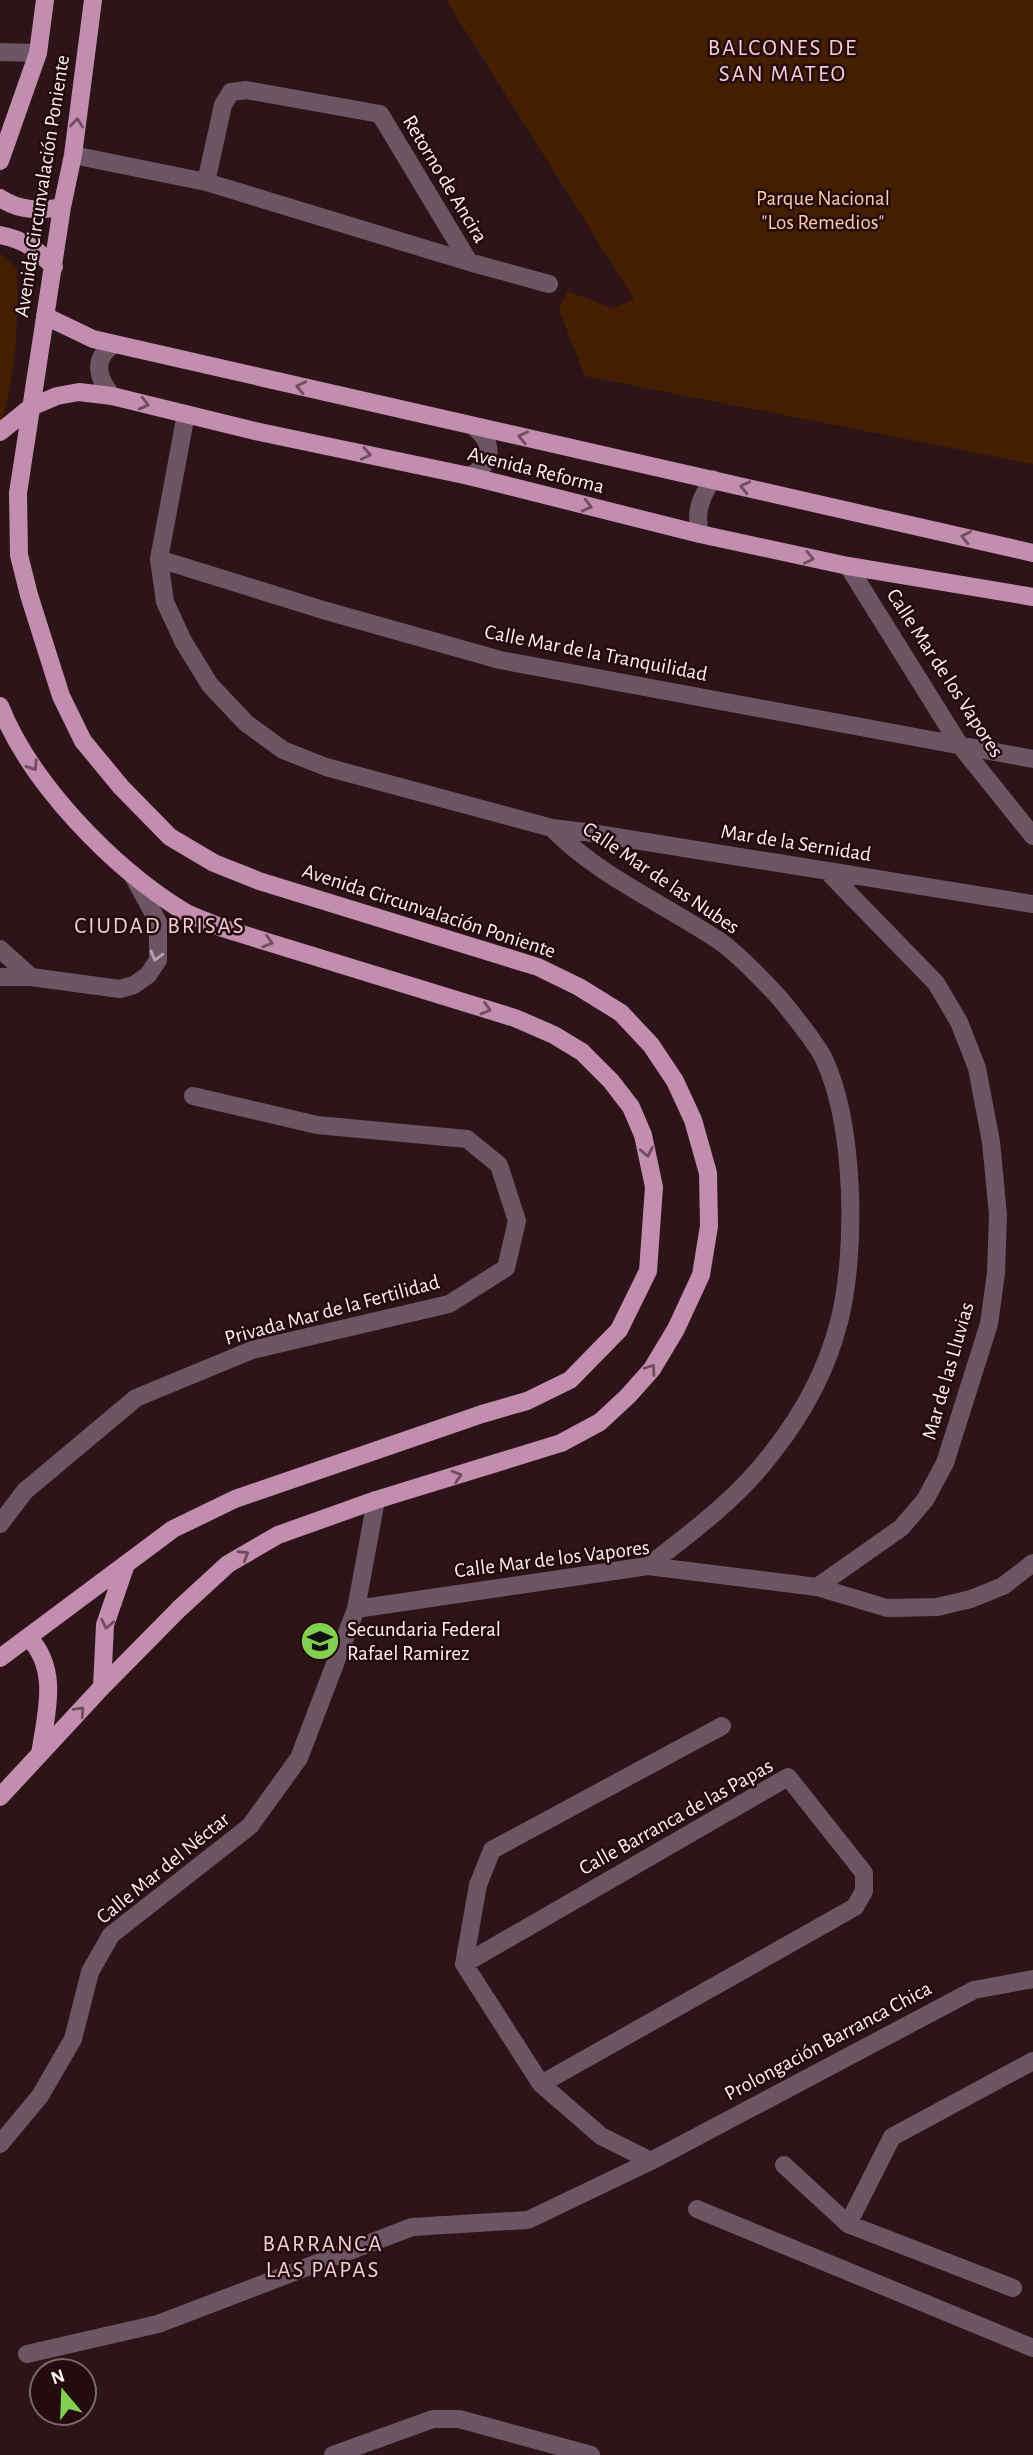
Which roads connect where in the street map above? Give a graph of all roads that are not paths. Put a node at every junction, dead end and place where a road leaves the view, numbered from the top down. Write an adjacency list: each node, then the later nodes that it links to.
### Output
1 (45, 0): 4 (main road, Avenida Circunvalación Poniente)
2 (93, 0): 5 (main road, Avenida Circunvalación Poniente, one-way to 2)
3 (0, 52): 4 (street)
4 (38, 53): 6 (main road, Avenida Circunvalación Poniente)
5 (74, 155): 7 (street, Retorno de Ancira); 9 (main road, Avenida Circunvalación Poniente)
6 (0, 161)
7 (206, 182): 11 (street, Retorno de Ancira); 11 (street, Retorno de Ancira)
8 (0, 198): 9 (main road)
9 (62, 207): 12 (main road, Avenida Circunvalación Poniente)
10 (0, 234): 12 (main road)
11 (469, 262): 13 (street, Retorno de Ancira)
12 (54, 267): 14 (main road, Avenida Circunvalación Poniente)
13 (549, 284)
14 (45, 316): 15 (main road, Avenida Reforma); 17 (main road, Avenida Circunvalación Poniente)
15 (114, 344): 16 (street); 19 (main road, Avenida Reforma, one-way to 15)
16 (112, 396): 17 (main road, Avenida Reforma); 18 (main road, Avenida Reforma, one-way to 18)
17 (31, 407): 20 (main road, Avenida Reforma); 40 (main road, Avenida Circunvalación Poniente, one-way to 17)
18 (186, 414): 21 (main road, Avenida Reforma, one-way to 21); 25 (street, Calle Mar de las Nubes)
19 (474, 427): 21 (street); 22 (main road, Avenida Reforma, one-way to 19)
20 (0, 432)
21 (469, 476): 23 (main road, Avenida Reforma, one-way to 23)
22 (713, 479): 23 (street); 24 (main road, Avenida Reforma, one-way to 22)
23 (700, 534): 26 (main road, Avenida Reforma, one-way to 26)
24 (1033, 553)
25 (159, 559): 29 (street, Calle Mar de la Tranquilidad); 31 (street, Calle Mar de las Nubes)
26 (848, 566): 27 (main road, Avenida Reforma); 29 (street, Calle Mar de los Vapores)
27 (1033, 597)
28 (2, 714): 33 (main road, one-way to 33)
29 (960, 744): 30 (street, Calle Mar de la Tranquilidad); 32 (street, Calle Mar de los Vapores)
30 (1033, 759)
31 (552, 828): 34 (street, Mar de la Sernidad); 44 (street, Calle Mar de las Nubes)
32 (1033, 836)
33 (130, 871): 38 (street, one-way to 38); 43 (main road, one-way to 43)
34 (827, 871): 35 (street, Mar de la Sernidad); 45 (street, Mar de las Lluvias)
35 (1033, 904)
36 (0, 949): 38 (street)
37 (0, 977): 38 (street)
38 (30, 977)
39 (193, 1096): 41 (street, Privada Mar de la Fertilidad)
40 (376, 1500): 46 (street, Calle Mar del Néctar); 49 (main road, Avenida Circunvalación Poniente, one-way to 40)
41 (0, 1524)
42 (1033, 1563): 45 (street, Calle Mar de los Vapores)
43 (126, 1564): 47 (main road); 49 (main road, one-way to 49)
44 (648, 1566): 45 (street, Calle Mar de los Vapores); 46 (street, Calle Mar de los Vapores)
45 (817, 1587)
46 (356, 1609): 57 (street, Calle Mar del Néctar)
47 (27, 1637): 48 (main road); 51 (main road)
48 (0, 1658)
49 (102, 1688): 51 (main road, Avenida Circunvalación Poniente, one-way to 49)
50 (722, 1726): 53 (street)
51 (40, 1754): 52 (main road, Avenida Circunvalación Poniente)
52 (0, 1797)
53 (464, 1964): 56 (street); 56 (street, Calle Barranca de las Papas)
54 (1033, 1979): 58 (street, Prolongación Barranca Chica)
55 (1033, 2061): 61 (street)
56 (541, 2084): 58 (street)
57 (0, 2144)
58 (651, 2161): 64 (street, Prolongación Barranca Chica)
59 (784, 2165): 61 (street)
60 (696, 2209): 63 (street)
61 (848, 2224): 62 (street)
62 (1013, 2288)
63 (1033, 2348)
64 (27, 2354)
65 (333, 2455): 66 (street)
66 (591, 2455)

